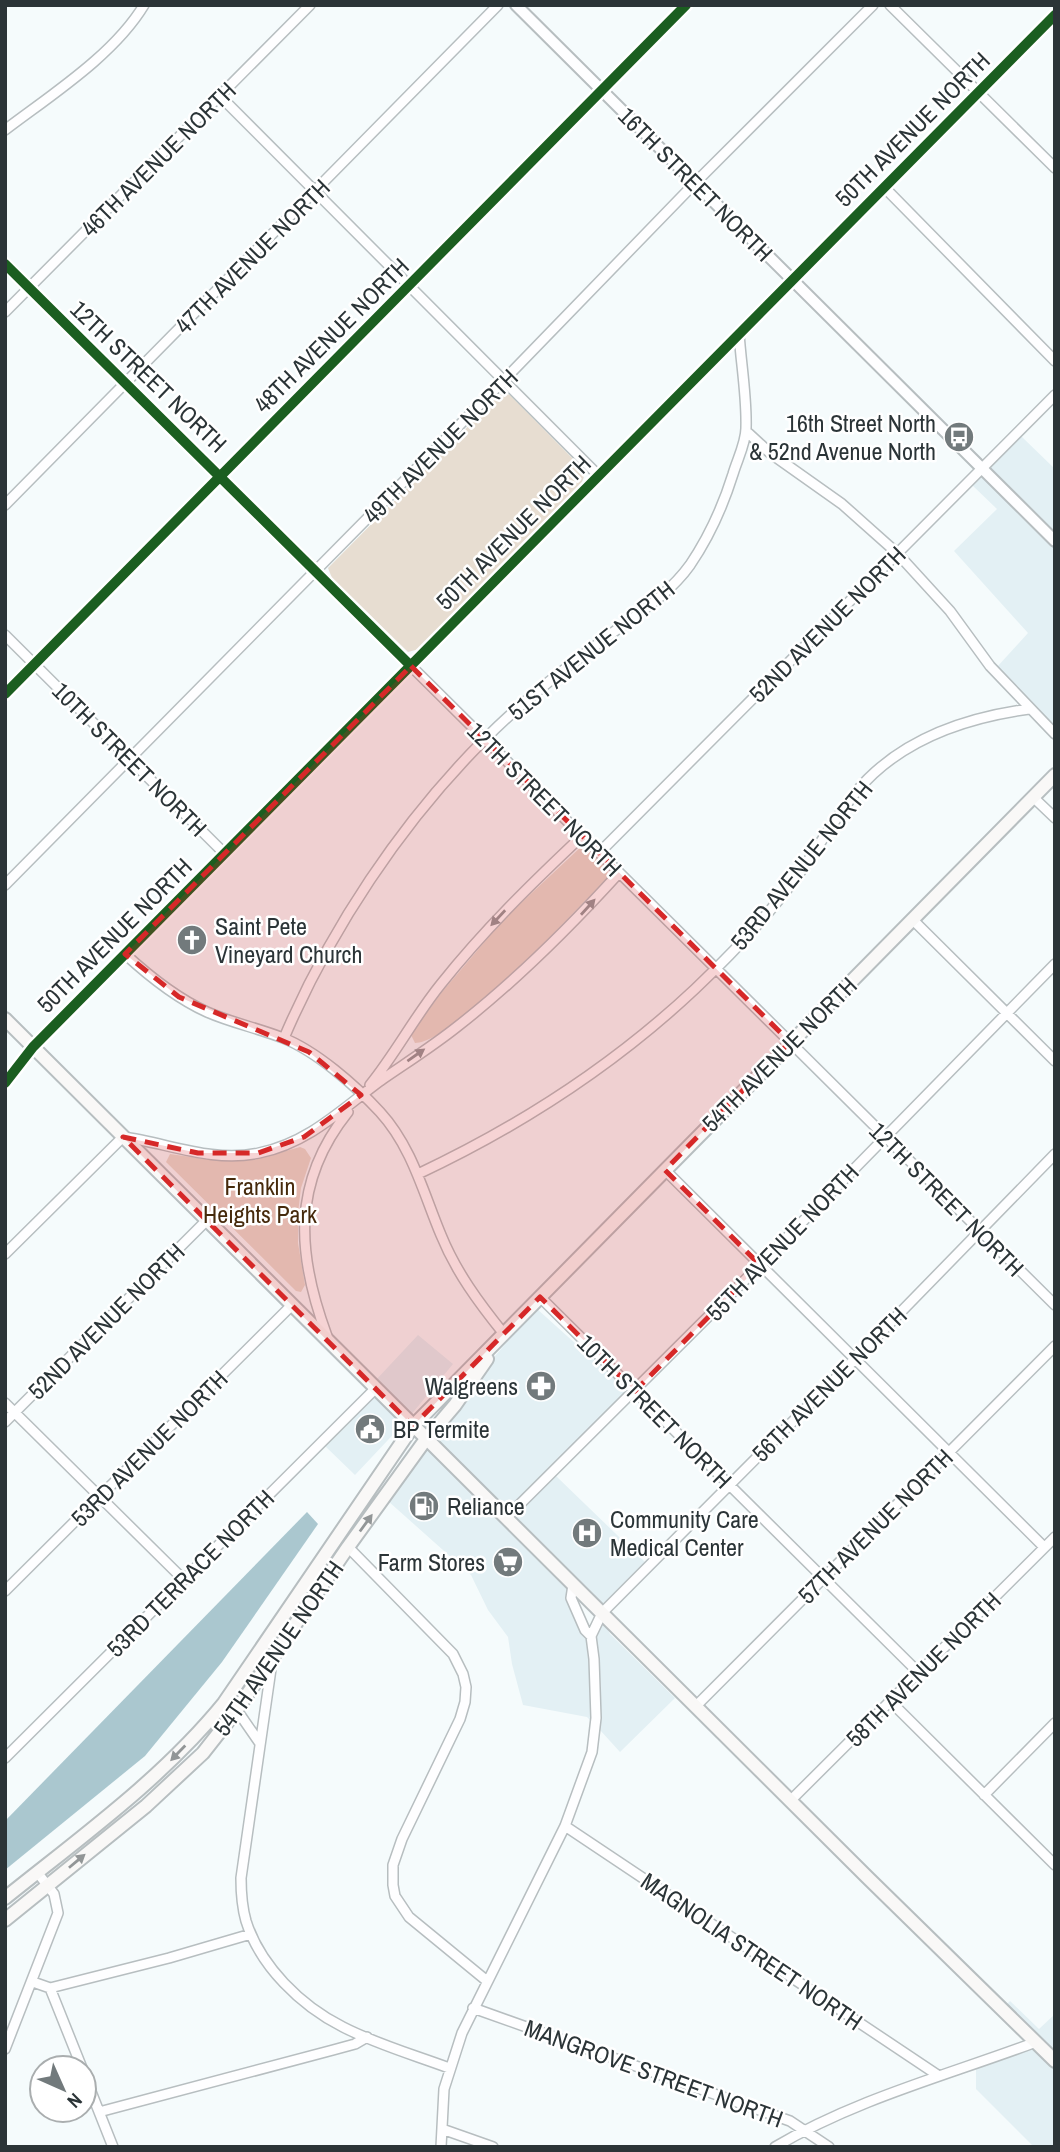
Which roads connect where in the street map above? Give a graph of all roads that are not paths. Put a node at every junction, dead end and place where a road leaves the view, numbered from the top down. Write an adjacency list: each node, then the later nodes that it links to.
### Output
1 (144, 5): 12 (street)
2 (310, 5): 11 (street, 46TH AVENUE NORTH)
3 (498, 5): 16 (street, 47TH AVENUE NORTH)
4 (516, 5): 9 (street, 16TH STREET NORTH)
5 (686, 5): 9 (street, 48TH AVENUE NORTH)
6 (873, 5): 14 (street, 49TH AVENUE NORTH)
7 (890, 5): 10 (street)
8 (1055, 15): 10 (street, 50TH AVENUE NORTH)
9 (602, 90): 14 (street, 16TH STREET NORTH); 19 (street, 48TH AVENUE NORTH)
10 (979, 92): 13 (street); 15 (street, 50TH AVENUE NORTH)
11 (220, 96): 16 (street); 20 (street, 46TH AVENUE NORTH)
12 (5, 130)
13 (1055, 168)
14 (695, 183): 18 (street, 16TH STREET NORTH); 24 (street, 49TH AVENUE NORTH)
15 (884, 187): 18 (street, 50TH AVENUE NORTH); 23 (street)
16 (315, 192): 19 (street); 25 (street, 47TH AVENUE NORTH)
17 (5, 264): 20 (street, 12TH STREET NORTH)
18 (792, 279): 22 (street, 50TH AVENUE NORTH); 28 (street, 16TH STREET NORTH)
19 (409, 285): 24 (street); 30 (street, 48TH AVENUE NORTH)
20 (29, 288): 21 (street, 46TH AVENUE NORTH); 25 (street, 12TH STREET NORTH)
21 (5, 312)
22 (739, 333): 27 (street, 51ST AVENUE NORTH); 29 (street, 50TH AVENUE NORTH)
23 (1055, 361)
24 (504, 380): 29 (street); 34 (street, 49TH AVENUE NORTH)
25 (126, 384): 30 (street, 12TH STREET NORTH); 31 (street, 47TH AVENUE NORTH)
26 (1055, 395): 28 (street, 52ND AVENUE NORTH)
27 (746, 431): 33 (street); 41 (street, 51ST AVENUE NORTH)
28 (982, 468): 32 (street, 16TH STREET NORTH); 33 (street, 52ND AVENUE NORTH)
29 (598, 475): 37 (street, 50TH AVENUE NORTH)
30 (222, 477): 34 (street, 12TH STREET NORTH); 36 (street, 48TH AVENUE NORTH)
31 (5, 505)
32 (1055, 541)
33 (897, 553): 39 (street); 48 (street, 52ND AVENUE NORTH)
34 (316, 570): 37 (street, 12TH STREET NORTH); 42 (street, 49TH AVENUE NORTH)
35 (5, 635): 36 (street, 10TH STREET NORTH)
36 (35, 665): 38 (street, 48TH AVENUE NORTH); 42 (street, 10TH STREET NORTH)
37 (411, 666): 41 (street, 12TH STREET NORTH); 47 (street, 50TH AVENUE NORTH)
38 (5, 695)
39 (1028, 709): 40 (street); 54 (street, 53RD AVENUE NORTH)
40 (1055, 734)
41 (485, 739): 46 (street, 12TH STREET NORTH); 57 (street, 51ST AVENUE NORTH)
42 (130, 758): 47 (street, 10TH STREET NORTH); 50 (street, 49TH AVENUE NORTH)
43 (1055, 775): 44 (main road, 54TH AVENUE NORTH)
44 (1033, 797): 45 (street); 51 (main road, 54TH AVENUE NORTH)
45 (1055, 818)
46 (582, 836): 48 (street, 12TH STREET NORTH); 62 (street, one-way to 62)
47 (225, 853): 52 (street, 50TH AVENUE NORTH)
48 (599, 853): 49 (street, 12TH STREET NORTH)
49 (619, 873): 54 (street, 12TH STREET NORTH); 62 (street, one-way to 49)
50 (5, 885)
51 (912, 919): 55 (street); 58 (main road, 54TH AVENUE NORTH)
52 (125, 954): 57 (street); 59 (street, 50TH AVENUE NORTH)
53 (1055, 964): 55 (street, 55TH AVENUE NORTH)
54 (715, 969): 58 (street, 12TH STREET NORTH); 67 (street, 53RD AVENUE NORTH)
55 (1007, 1012): 60 (street); 64 (street, 55TH AVENUE NORTH)
56 (5, 1019): 59 (main road)
57 (284, 1038): 62 (street)
58 (790, 1042): 64 (street, 12TH STREET NORTH); 66 (main road, 54TH AVENUE NORTH)
59 (33, 1047): 61 (street, 50TH AVENUE NORTH); 63 (main road)
60 (1055, 1061)
61 (5, 1083)
62 (361, 1095): 63 (street); 67 (street); 76 (street)
63 (123, 1137): 68 (main road); 70 (street)
64 (884, 1137): 69 (street, 12TH STREET NORTH); 71 (street, 55TH AVENUE NORTH)
65 (1055, 1154): 69 (street, 56TH AVENUE NORTH)
66 (665, 1170): 71 (street); 72 (main road, 54TH AVENUE NORTH)
67 (418, 1174): 75 (street)
68 (207, 1220): 73 (main road); 82 (street, 52ND AVENUE NORTH)
69 (978, 1230): 74 (street, 12TH STREET NORTH); 78 (street, 56TH AVENUE NORTH)
70 (5, 1254)
71 (760, 1265): 78 (street); 80 (street, 55TH AVENUE NORTH)
72 (540, 1297): 75 (main road, 54TH AVENUE NORTH); 80 (street, 10TH STREET NORTH)
73 (292, 1305): 76 (main road); 88 (street, 53RD AVENUE NORTH)
74 (1055, 1306)
75 (504, 1334): 84 (main road, 54TH AVENUE NORTH); 85 (main road, 54TH AVENUE NORTH)
76 (328, 1341): 79 (main road)
77 (1055, 1346): 86 (street, 57TH AVENUE NORTH)
78 (855, 1359): 86 (street); 87 (street, 56TH AVENUE NORTH)
79 (375, 1389): 84 (main road); 94 (street, 53RD TERRACE NORTH)
80 (635, 1391): 87 (street, 10TH STREET NORTH); 89 (street, 55TH AVENUE NORTH)
81 (5, 1403): 82 (street)
82 (15, 1412): 83 (street, 52ND AVENUE NORTH); 88 (street)
83 (5, 1422)
84 (413, 1426): 85 (main road); 102 (main road, 54TH AVENUE NORTH)
85 (426, 1439): 89 (main road); 91 (main road, 54TH AVENUE NORTH, one-way to 85)
86 (949, 1452): 92 (street); 93 (street, 57TH AVENUE NORTH)
87 (729, 1485): 93 (street, 10TH STREET NORTH); 97 (street, 56TH AVENUE NORTH)
88 (101, 1497): 94 (street); 96 (street, 53RD AVENUE NORTH)
89 (506, 1518): 95 (main road)
90 (1055, 1537): 92 (street, 58TH AVENUE NORTH)
91 (348, 1547): 99 (main road, 54TH AVENUE NORTH); 118 (street)
92 (1044, 1547): 100 (street, 58TH AVENUE NORTH)
93 (822, 1579): 100 (street, 10TH STREET NORTH); 103 (street, 57TH AVENUE NORTH)
94 (184, 1580): 107 (street, 53RD TERRACE NORTH)
95 (573, 1585): 97 (main road); 98 (street)
96 (5, 1591)
97 (602, 1613): 98 (street, 56TH AVENUE NORTH); 103 (main road)
98 (591, 1636): 110 (street)
99 (272, 1660): 104 (main road, 54TH AVENUE NORTH); 106 (street)
100 (919, 1673): 101 (street, 58TH AVENUE NORTH)
101 (890, 1701): 108 (street); 109 (street, 58TH AVENUE NORTH)
102 (224, 1703): 104 (street); 112 (main road, 54TH AVENUE NORTH, one-way to 112)
103 (695, 1707): 109 (main road)
104 (236, 1711): 106 (street); 113 (main road, 54TH AVENUE NORTH, one-way to 104)
105 (1055, 1723): 108 (street)
106 (259, 1742): 116 (street)
107 (5, 1758)
108 (984, 1795): 111 (street)
109 (790, 1801): 122 (main road)
110 (565, 1826): 118 (street); 127 (street, MAGNOLIA STREET NORTH)
111 (1055, 1864)
112 (37, 1872): 113 (street); 114 (main road, 54TH AVENUE NORTH)
113 (49, 1885): 115 (main road, 54TH AVENUE NORTH); 117 (street)
114 (5, 1899)
115 (5, 1920)
116 (251, 1934): 119 (street); 121 (street)
117 (33, 1982): 119 (street); 123 (street)
118 (487, 1982): 120 (street)
119 (50, 1989): 124 (street)
120 (473, 2008): 126 (street); 130 (street, MANGROVE STREET NORTH)
121 (367, 2037): 126 (street); 128 (street)
122 (1036, 2042): 125 (main road); 127 (street)
123 (5, 2049)
124 (76, 2054)
125 (1055, 2061)
126 (449, 2067): 129 (street)
127 (939, 2076): 130 (street)
128 (99, 2112): 131 (street)
129 (442, 2129): 132 (street); 133 (street)
130 (807, 2131): 134 (street); 135 (street, MANGROVE STREET NORTH)
131 (113, 2147)
132 (441, 2147)
133 (493, 2147)
134 (775, 2147)
135 (829, 2147)

